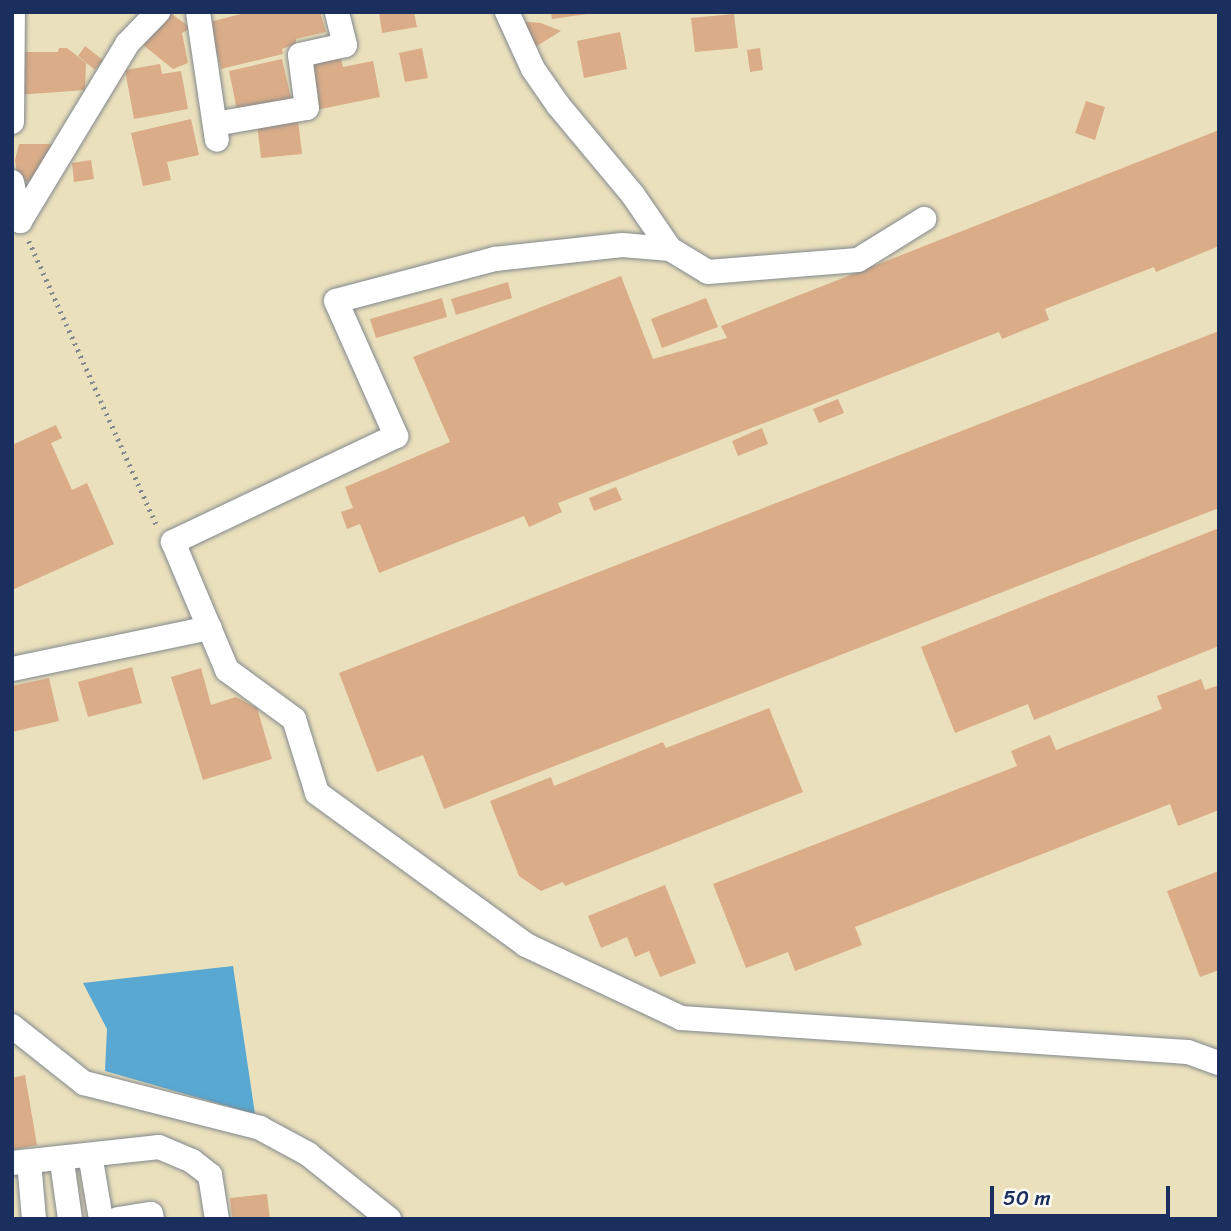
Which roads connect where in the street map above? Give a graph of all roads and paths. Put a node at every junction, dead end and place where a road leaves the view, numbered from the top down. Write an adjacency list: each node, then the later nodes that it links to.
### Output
1 (13, 12): 6 (street)
2 (158, 12): 8 (street)
3 (198, 12): 4 (street)
4 (337, 12)
5 (507, 12): 10 (street)
6 (12, 122)
7 (12, 182): 8 (street)
8 (16, 219): 11 (path)
9 (924, 219): 10 (street)
10 (670, 249): 11 (street)
11 (173, 542): 12 (street)
12 (210, 628): 13 (street); 15 (street)
13 (12, 669)
14 (12, 1026): 26 (street)
15 (1219, 1063)
16 (92, 1166): 18 (street); 21 (street); 24 (street)
17 (18, 1170): 18 (street); 19 (street); 25 (street)
18 (63, 1170): 20 (street)
19 (34, 1219)
20 (69, 1219)
21 (100, 1219)
22 (118, 1219): 23 (street)
23 (152, 1219)
24 (202, 1219)
25 (217, 1219)
26 (389, 1219)

